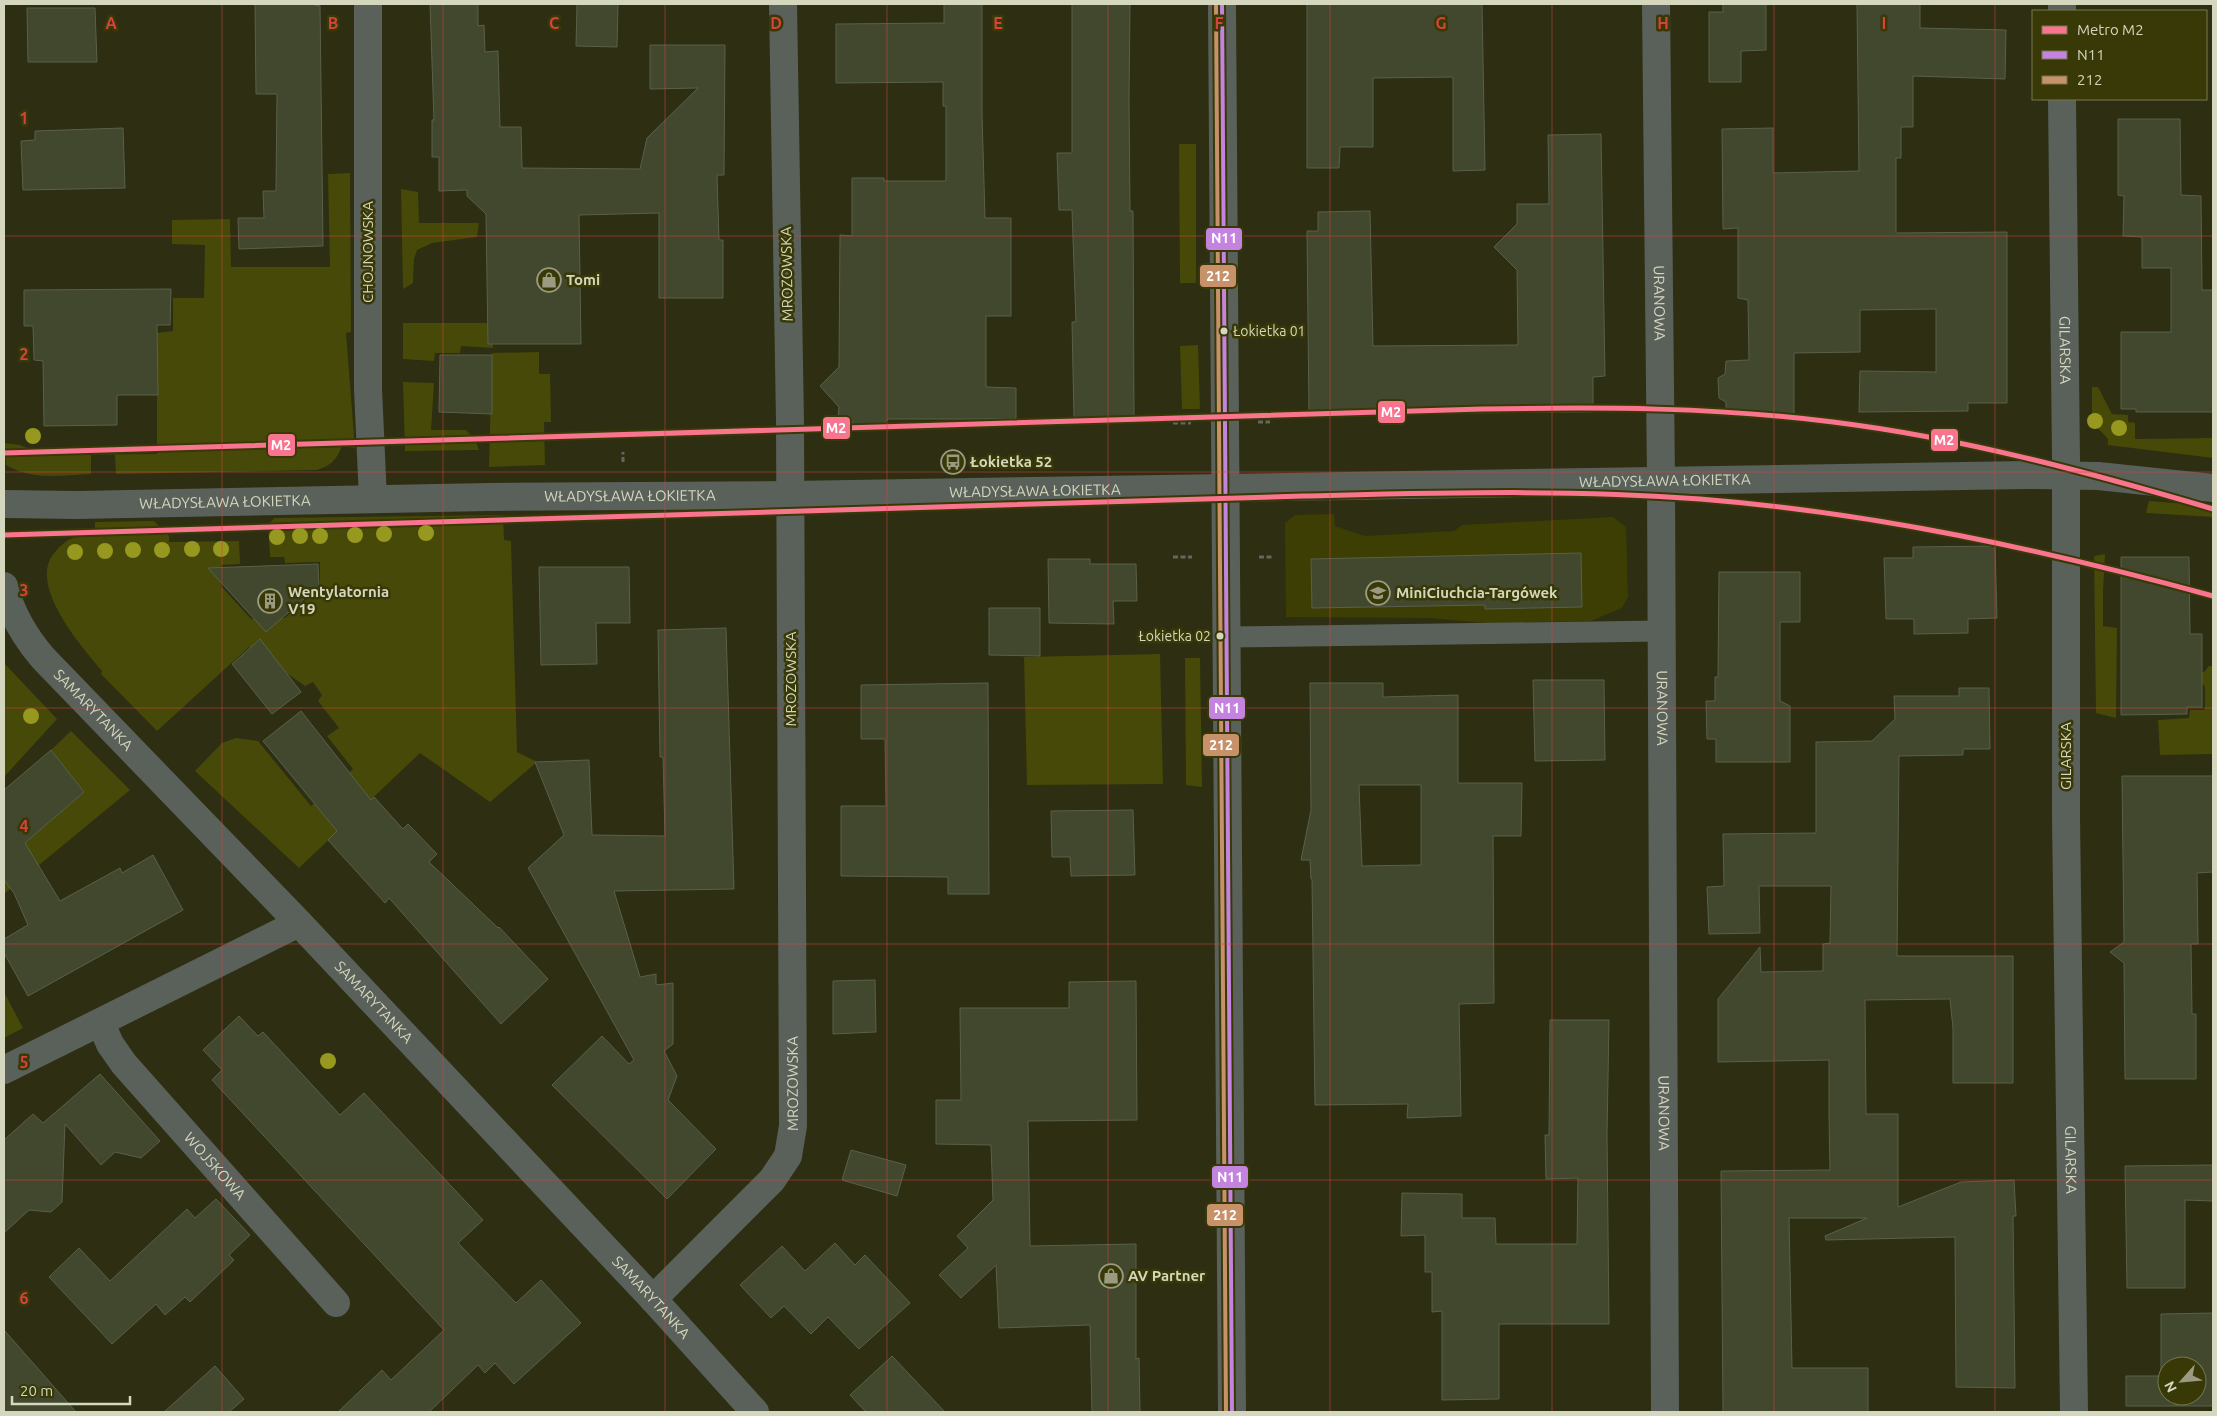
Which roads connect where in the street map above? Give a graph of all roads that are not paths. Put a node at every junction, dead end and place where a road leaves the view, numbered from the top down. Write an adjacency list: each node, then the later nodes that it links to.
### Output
1 (368, 4): 11 (street, CHOJNOWSKA)
2 (783, 4): 10 (street, MROZOWSKA)
3 (1222, 4): 8 (street)
4 (1656, 4): 7 (street, URANOWA)
5 (2062, 100): 6 (street, GILARSKA)
6 (2066, 475): 7 (street, WŁADYSŁAWA ŁOKIETKA); 9 (street, WŁADYSŁAWA ŁOKIETKA); 24 (street, GILARSKA)
7 (1661, 480): 8 (street, WŁADYSŁAWA ŁOKIETKA); 14 (street, URANOWA)
8 (1225, 488): 10 (street, WŁADYSŁAWA ŁOKIETKA); 15 (street)
9 (2213, 488)
10 (790, 495): 11 (street, WŁADYSŁAWA ŁOKIETKA); 19 (street, MROZOWSKA)
11 (373, 499): 12 (street, WŁADYSŁAWA ŁOKIETKA)
12 (4, 504)
13 (4, 586): 16 (street, SAMARYTANKA)
14 (1662, 631): 15 (lane); 23 (street, URANOWA)
15 (1226, 637): 22 (street)
16 (299, 923): 17 (street); 19 (street, SAMARYTANKA)
17 (101, 1023): 18 (street); 20 (street, WOJSKOWA)
18 (4, 1070)
19 (653, 1299): 21 (street, SAMARYTANKA)
20 (336, 1303)
21 (755, 1412)
22 (1232, 1412)
23 (1665, 1412)
24 (2074, 1412)

